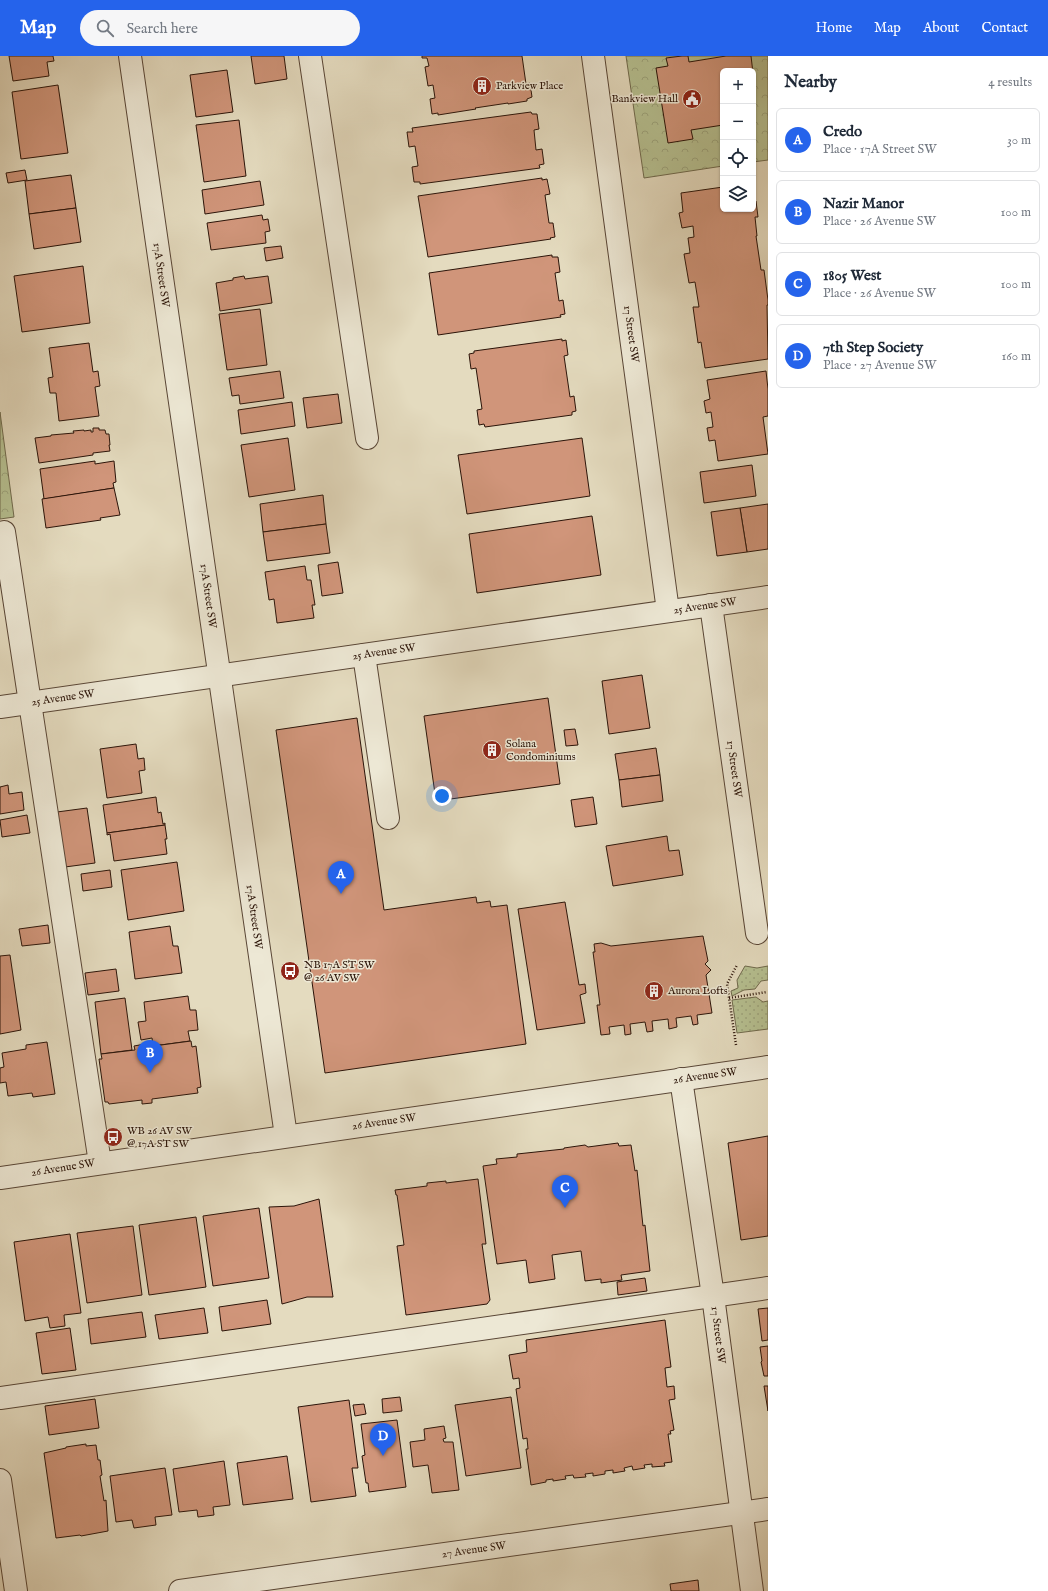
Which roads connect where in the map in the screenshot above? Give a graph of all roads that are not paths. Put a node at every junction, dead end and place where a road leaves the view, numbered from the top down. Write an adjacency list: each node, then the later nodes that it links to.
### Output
1 (130, 56): 10 (street, 17A Street SW)
2 (310, 56): 4 (street)
3 (593, 56): 8 (street, 17 Street SW)
4 (367, 438)
5 (4, 532): 11 (street)
6 (768, 597): 7 (street, 25 Avenue SW)
7 (711, 605): 8 (street, 25 Avenue SW); 14 (street, 17 Street SW)
8 (668, 611): 9 (street, 25 Avenue SW)
9 (364, 655): 10 (street, 25 Avenue SW); 13 (street)
10 (219, 676): 11 (street, 25 Avenue SW); 17 (street, 17A Street SW)
11 (30, 703): 12 (street, 25 Avenue SW); 18 (street)
12 (0, 707)
13 (388, 818)
14 (757, 933)
15 (768, 1067): 16 (street, 26 Avenue SW)
16 (681, 1079): 17 (street, 26 Avenue SW); 21 (street, 17 Street SW)
17 (286, 1136): 18 (street, 26 Avenue SW)
18 (100, 1163): 19 (street, 26 Avenue SW)
19 (0, 1178)
20 (768, 1288): 21 (street)
21 (713, 1296): 22 (street); 25 (street, 17 Street SW)
22 (0, 1398)
23 (0, 1480): 26 (street)
24 (768, 1509): 25 (street, 27 Avenue SW)
25 (741, 1513): 27 (street, 27 Avenue SW); 28 (street, 17 Street SW)
26 (16, 1591)
27 (180, 1591)
28 (752, 1591)

